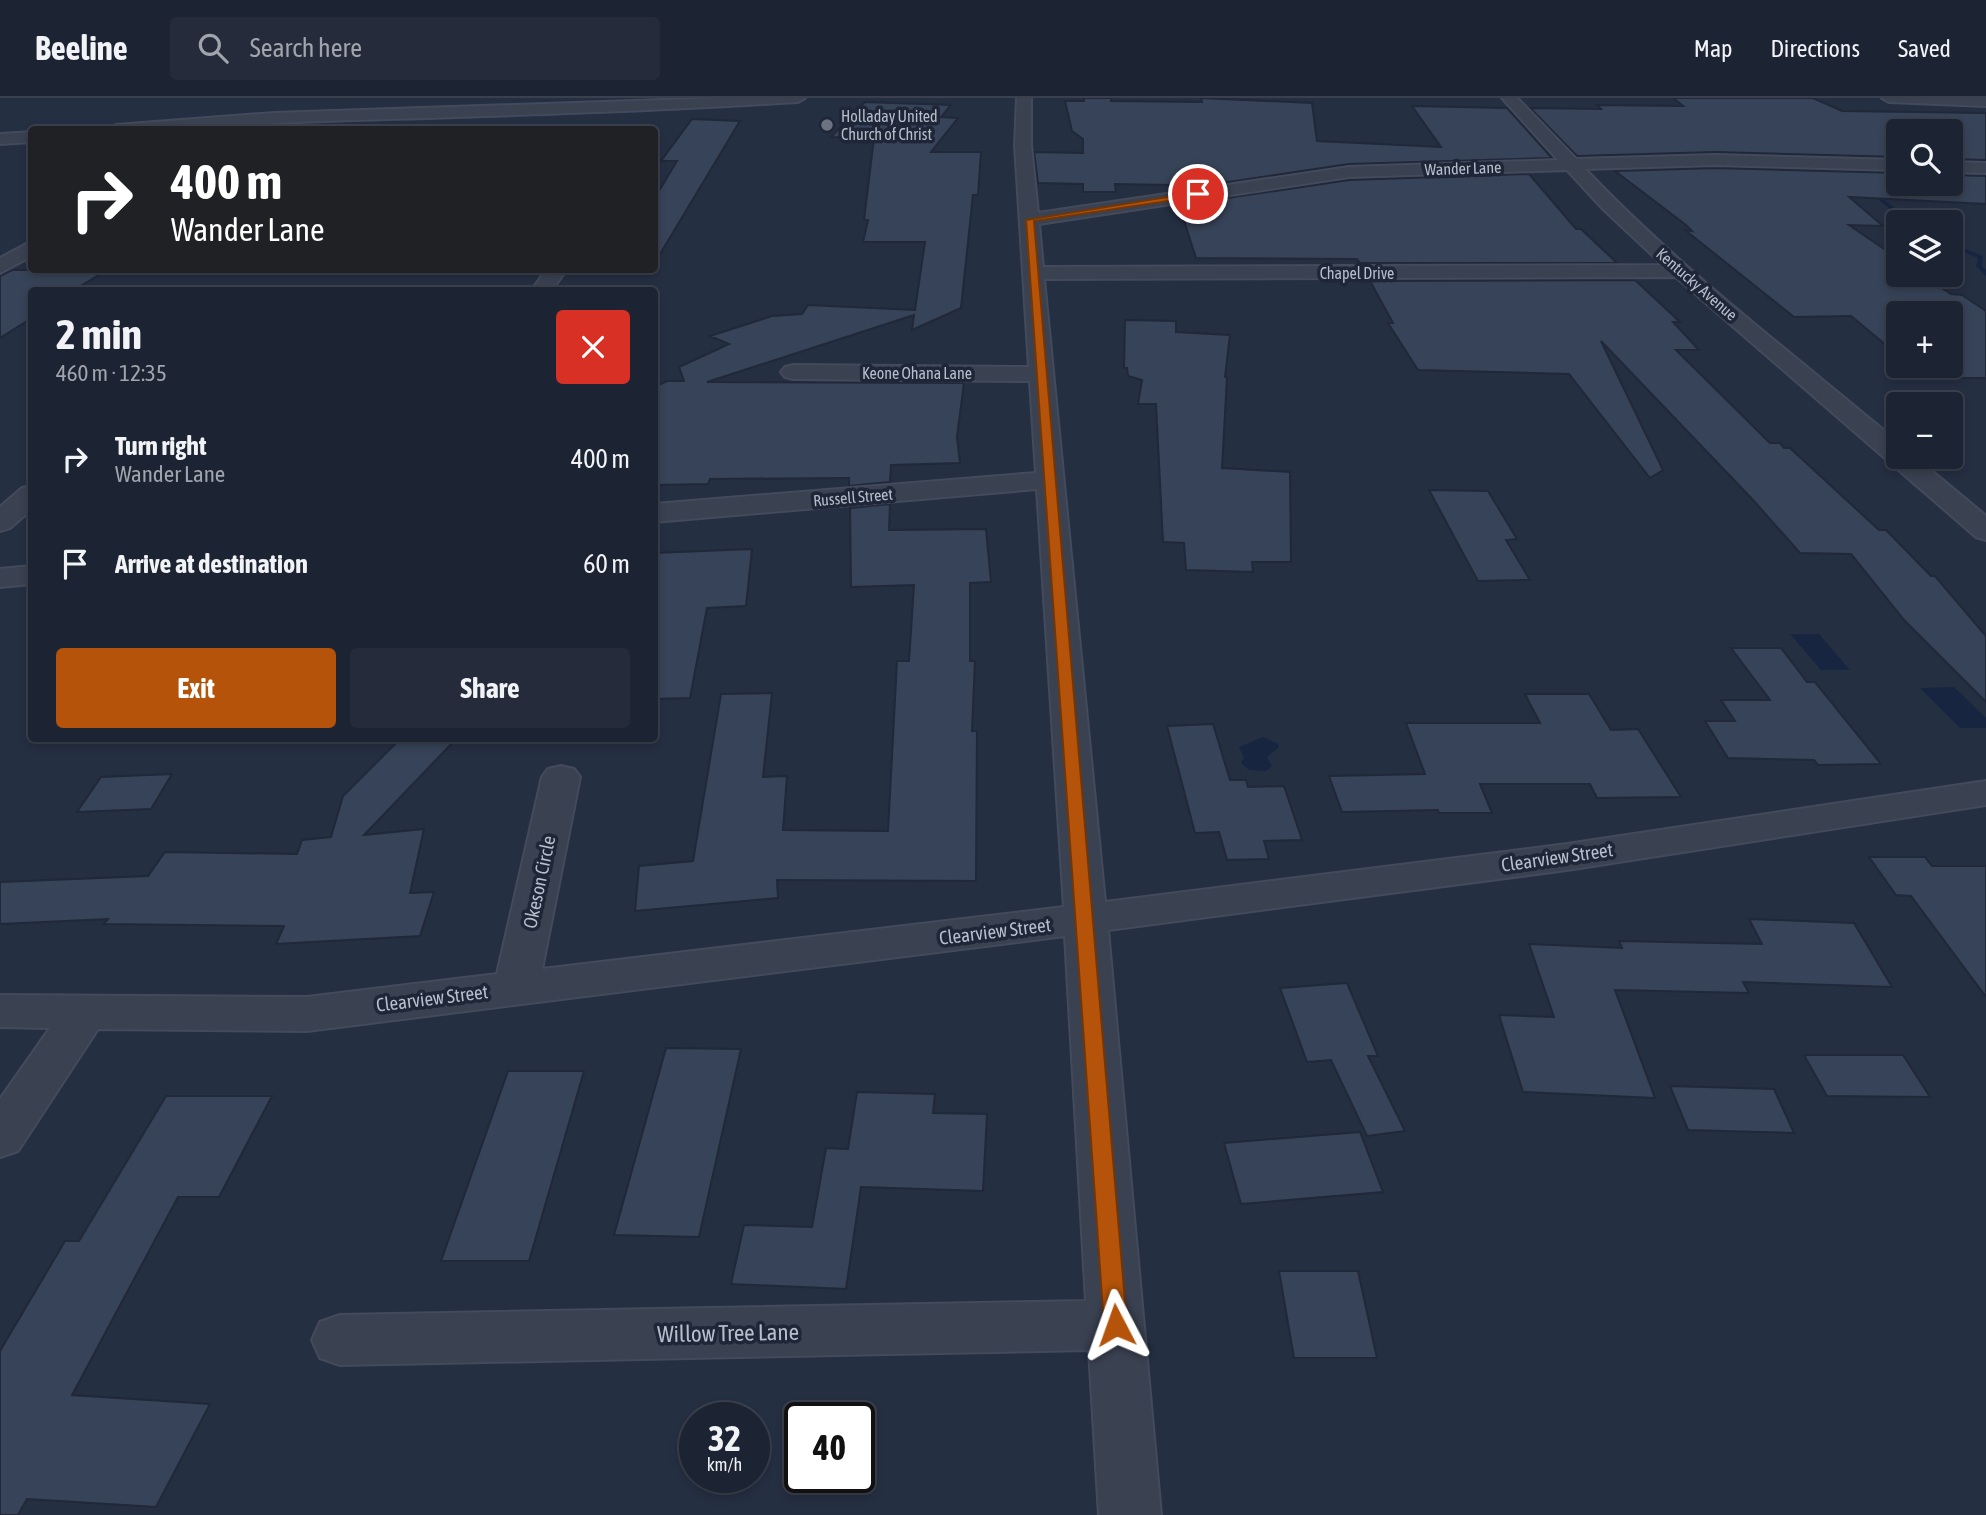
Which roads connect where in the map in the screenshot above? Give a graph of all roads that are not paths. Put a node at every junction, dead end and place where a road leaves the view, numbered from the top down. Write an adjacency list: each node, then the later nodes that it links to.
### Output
1 (798, 98): 6 (street)
2 (1024, 98): 15 (street)
3 (1509, 98): 11 (street, Kentucky Avenue)
4 (1889, 98): 5 (street)
5 (1986, 102)
6 (544, 105): 7 (street); 8 (street)
7 (178, 126)
8 (521, 126)
9 (28, 137): 10 (street)
10 (0, 139)
11 (1571, 163): 12 (street, Wander Lane); 15 (street, Wander Lane); 18 (street, Kentucky Avenue)
12 (1886, 165)
13 (1963, 167): 14 (street)
14 (1986, 168)
15 (1030, 220): 19 (street)
16 (28, 250): 17 (street)
17 (0, 267)
18 (1681, 271): 19 (street, Chapel Drive); 22 (street, Kentucky Avenue)
19 (1034, 273): 21 (street)
20 (793, 372): 21 (street, Keone Ohana Lane)
21 (1042, 374): 24 (street)
22 (1886, 446)
23 (1913, 469): 28 (street, Kentucky Avenue)
24 (1051, 480): 26 (street, Russell Street); 33 (street)
25 (28, 498): 27 (street)
26 (658, 513)
27 (0, 522)
28 (1986, 531)
29 (28, 575): 30 (street)
30 (0, 578)
31 (561, 777): 34 (street, Okeson Circle)
32 (1986, 793): 33 (street, Clearview Street)
33 (1086, 920): 34 (street, Clearview Street); 38 (street)
34 (516, 987): 36 (street, Clearview Street)
35 (0, 1011): 36 (street, Clearview Street)
36 (86, 1012): 37 (street)
37 (0, 1137)
38 (1116, 1325): 39 (street, Willow Tree Lane); 40 (street)
39 (340, 1340)
40 (1130, 1515)

